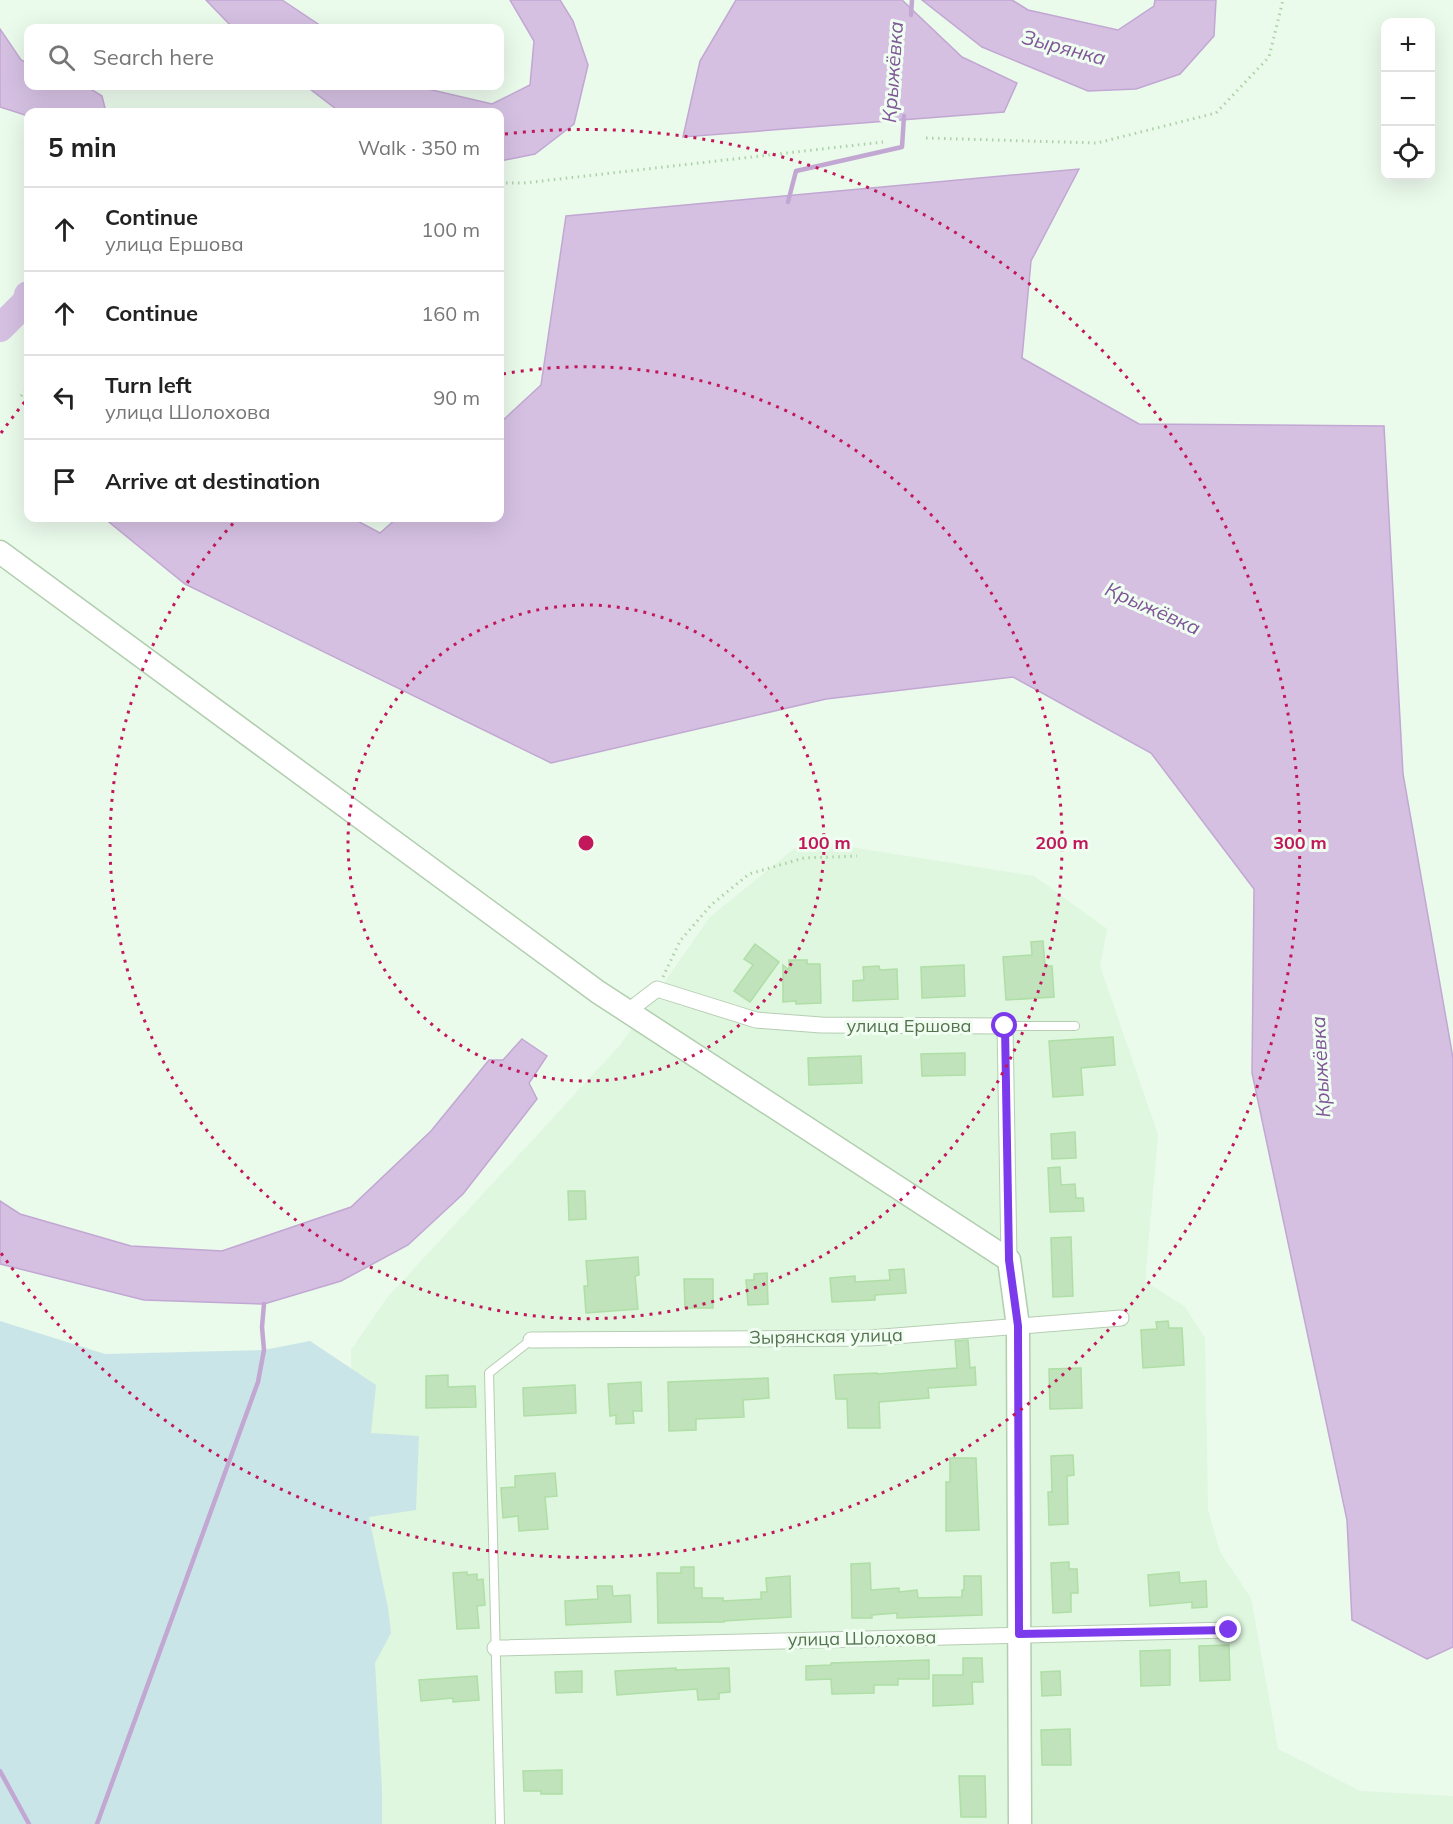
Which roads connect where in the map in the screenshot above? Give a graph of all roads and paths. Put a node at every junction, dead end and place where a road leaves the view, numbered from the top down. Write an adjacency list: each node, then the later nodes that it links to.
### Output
1 (1283, 0): 2 (path)
2 (926, 138)
3 (883, 142): 4 (path)
4 (504, 183)
5 (24, 392): 6 (path)
6 (21, 396)
7 (0, 552): 10 (main road)
8 (856, 856): 9 (path)
9 (657, 989): 10 (street); 11 (street, улица Ершова)
10 (627, 1012): 13 (main road)
11 (1005, 1026): 12 (lane); 13 (street)
12 (1075, 1026)
13 (1009, 1260): 15 (main road)
14 (1121, 1318): 15 (street, Зырянская улица)
15 (1018, 1326): 16 (street, Зырянская улица); 18 (main road)
16 (531, 1340): 19 (lane)
17 (1229, 1630): 18 (street, улица Шолохова)
18 (1019, 1634): 19 (street, улица Шолохова); 21 (main road)
19 (495, 1648): 20 (lane)
20 (500, 1824)
21 (1020, 1824)

